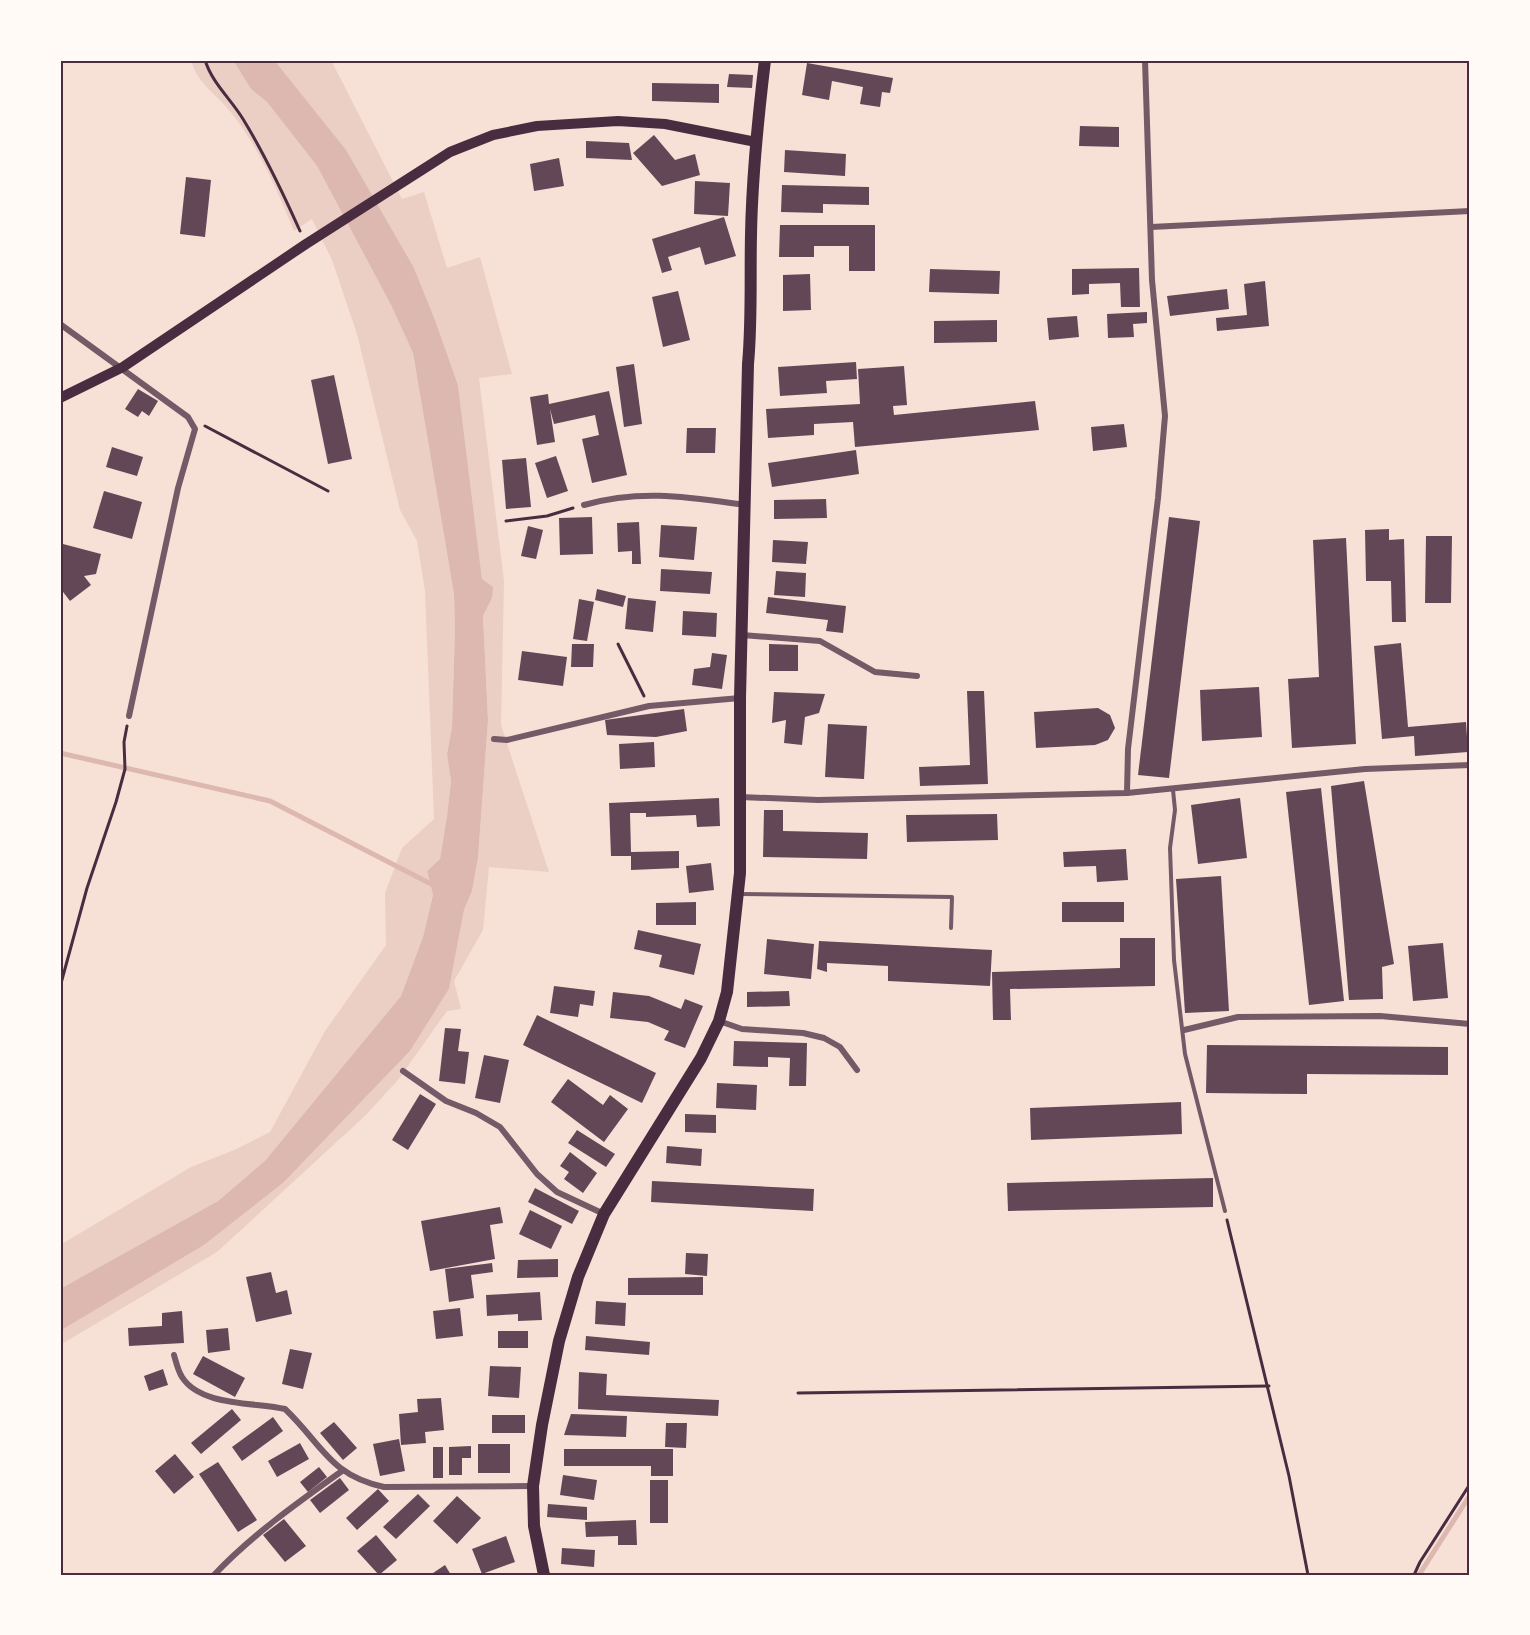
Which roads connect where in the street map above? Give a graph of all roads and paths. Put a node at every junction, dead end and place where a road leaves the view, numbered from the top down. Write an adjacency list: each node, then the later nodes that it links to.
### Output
1 (205, 60): 7 (path)
2 (765, 60): 4 (main road)
3 (1145, 60): 6 (street)
4 (756, 142): 7 (main road); 14 (main road)
5 (1470, 211): 6 (street)
6 (1151, 227): 25 (street)
7 (306, 244): 9 (main road)
8 (60, 324): 9 (street)
9 (123, 367): 10 (main road); 11 (street)
10 (60, 398)
11 (188, 417): 12 (path); 21 (street)
12 (328, 491)
13 (584, 505): 14 (street); 15 (path)
14 (745, 505): 16 (main road)
15 (506, 521)
16 (742, 635): 18 (street); 19 (main road)
17 (618, 644): 20 (path)
18 (917, 676)
19 (740, 698): 20 (street); 26 (main road)
20 (649, 706): 22 (street)
21 (129, 716): 29 (path)
22 (494, 739)
23 (1470, 765): 24 (street)
24 (1173, 789): 25 (street); 32 (lane)
25 (1126, 793): 26 (street)
26 (740, 797): 27 (main road)
27 (738, 894): 28 (lane); 30 (main road)
28 (951, 928)
29 (60, 987)
30 (719, 1021): 33 (street); 36 (main road)
31 (1470, 1024): 32 (street)
32 (1184, 1030): 35 (lane)
33 (857, 1070)
34 (403, 1071): 36 (street)
35 (1225, 1212): 38 (path)
36 (604, 1214): 42 (main road)
37 (174, 1355): 40 (street)
38 (1269, 1386): 39 (path); 45 (path)
39 (798, 1393)
40 (342, 1471): 42 (street); 43 (street)
41 (1470, 1484): 46 (path)
42 (533, 1486): 44 (main road)
43 (214, 1575)
44 (544, 1575)
45 (1308, 1575)
46 (1414, 1575)

